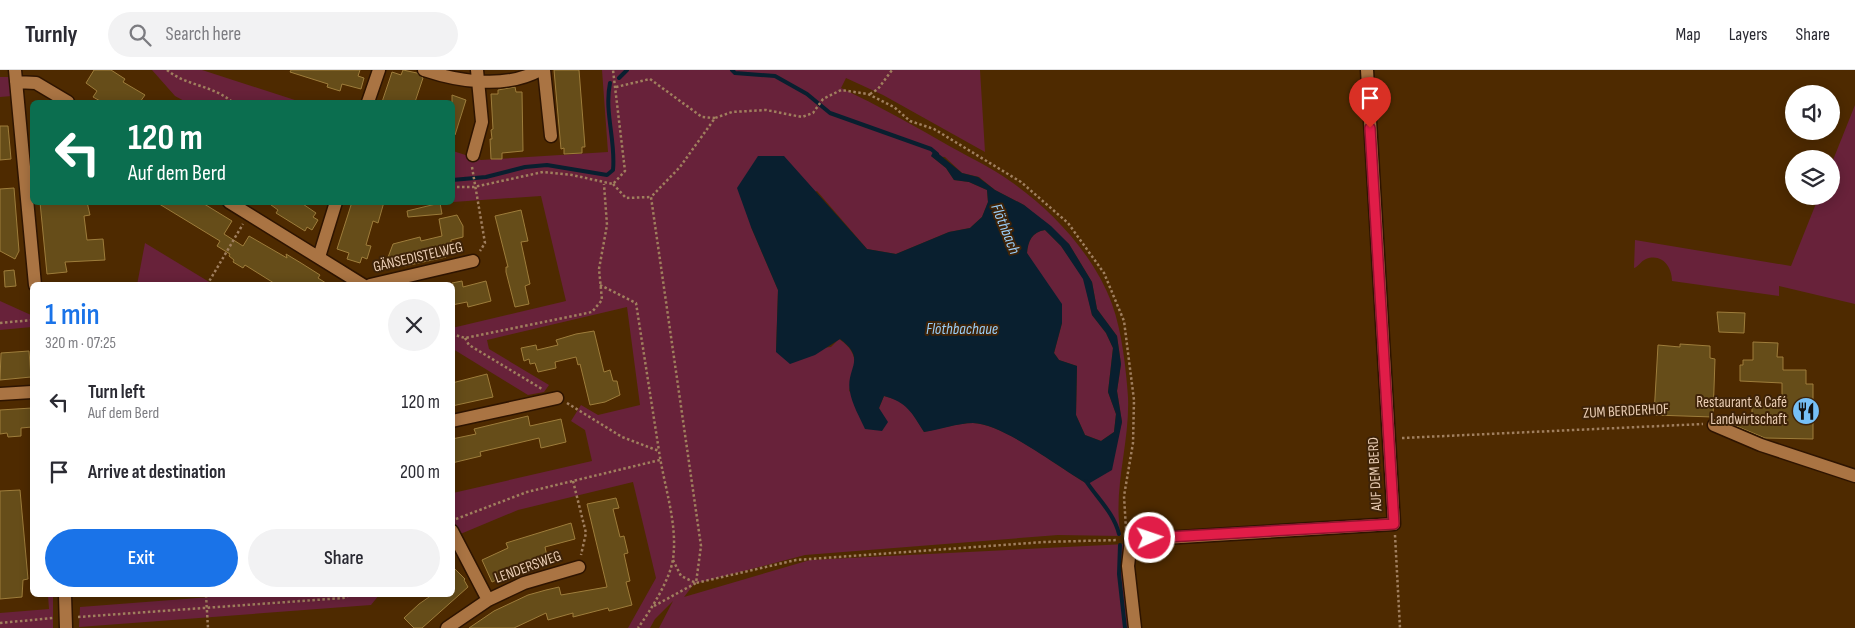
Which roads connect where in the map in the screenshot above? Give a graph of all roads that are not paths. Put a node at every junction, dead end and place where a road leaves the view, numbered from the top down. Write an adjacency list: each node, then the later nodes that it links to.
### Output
1 (379, 70): 9 (street)
2 (424, 70): 7 (street)
3 (540, 70): 7 (street)
4 (544, 70): 10 (street)
5 (1367, 70): 31 (street, AUF DEM BERD)
6 (16, 76): 8 (street); 16 (street)
7 (478, 76): 11 (street)
8 (65, 100)
9 (369, 100)
10 (550, 136)
11 (473, 155)
12 (234, 205): 14 (street)
13 (335, 205): 14 (street)
14 (318, 257): 17 (street)
15 (473, 260): 18 (street, GÄNSEDISTELWEG)
16 (35, 282)
17 (358, 282)
18 (382, 282)
19 (30, 392): 20 (street)
20 (0, 394)
21 (557, 398): 22 (street)
22 (455, 420)
23 (1714, 425): 24 (street)
24 (1855, 476)
25 (455, 537): 28 (street, LENDERSWEG)
26 (579, 567): 28 (street, LENDERSWEG)
27 (65, 597): 29 (street)
28 (488, 600): 30 (street, LENDERSWEG)
29 (66, 622)
30 (448, 628)
31 (1135, 628)

